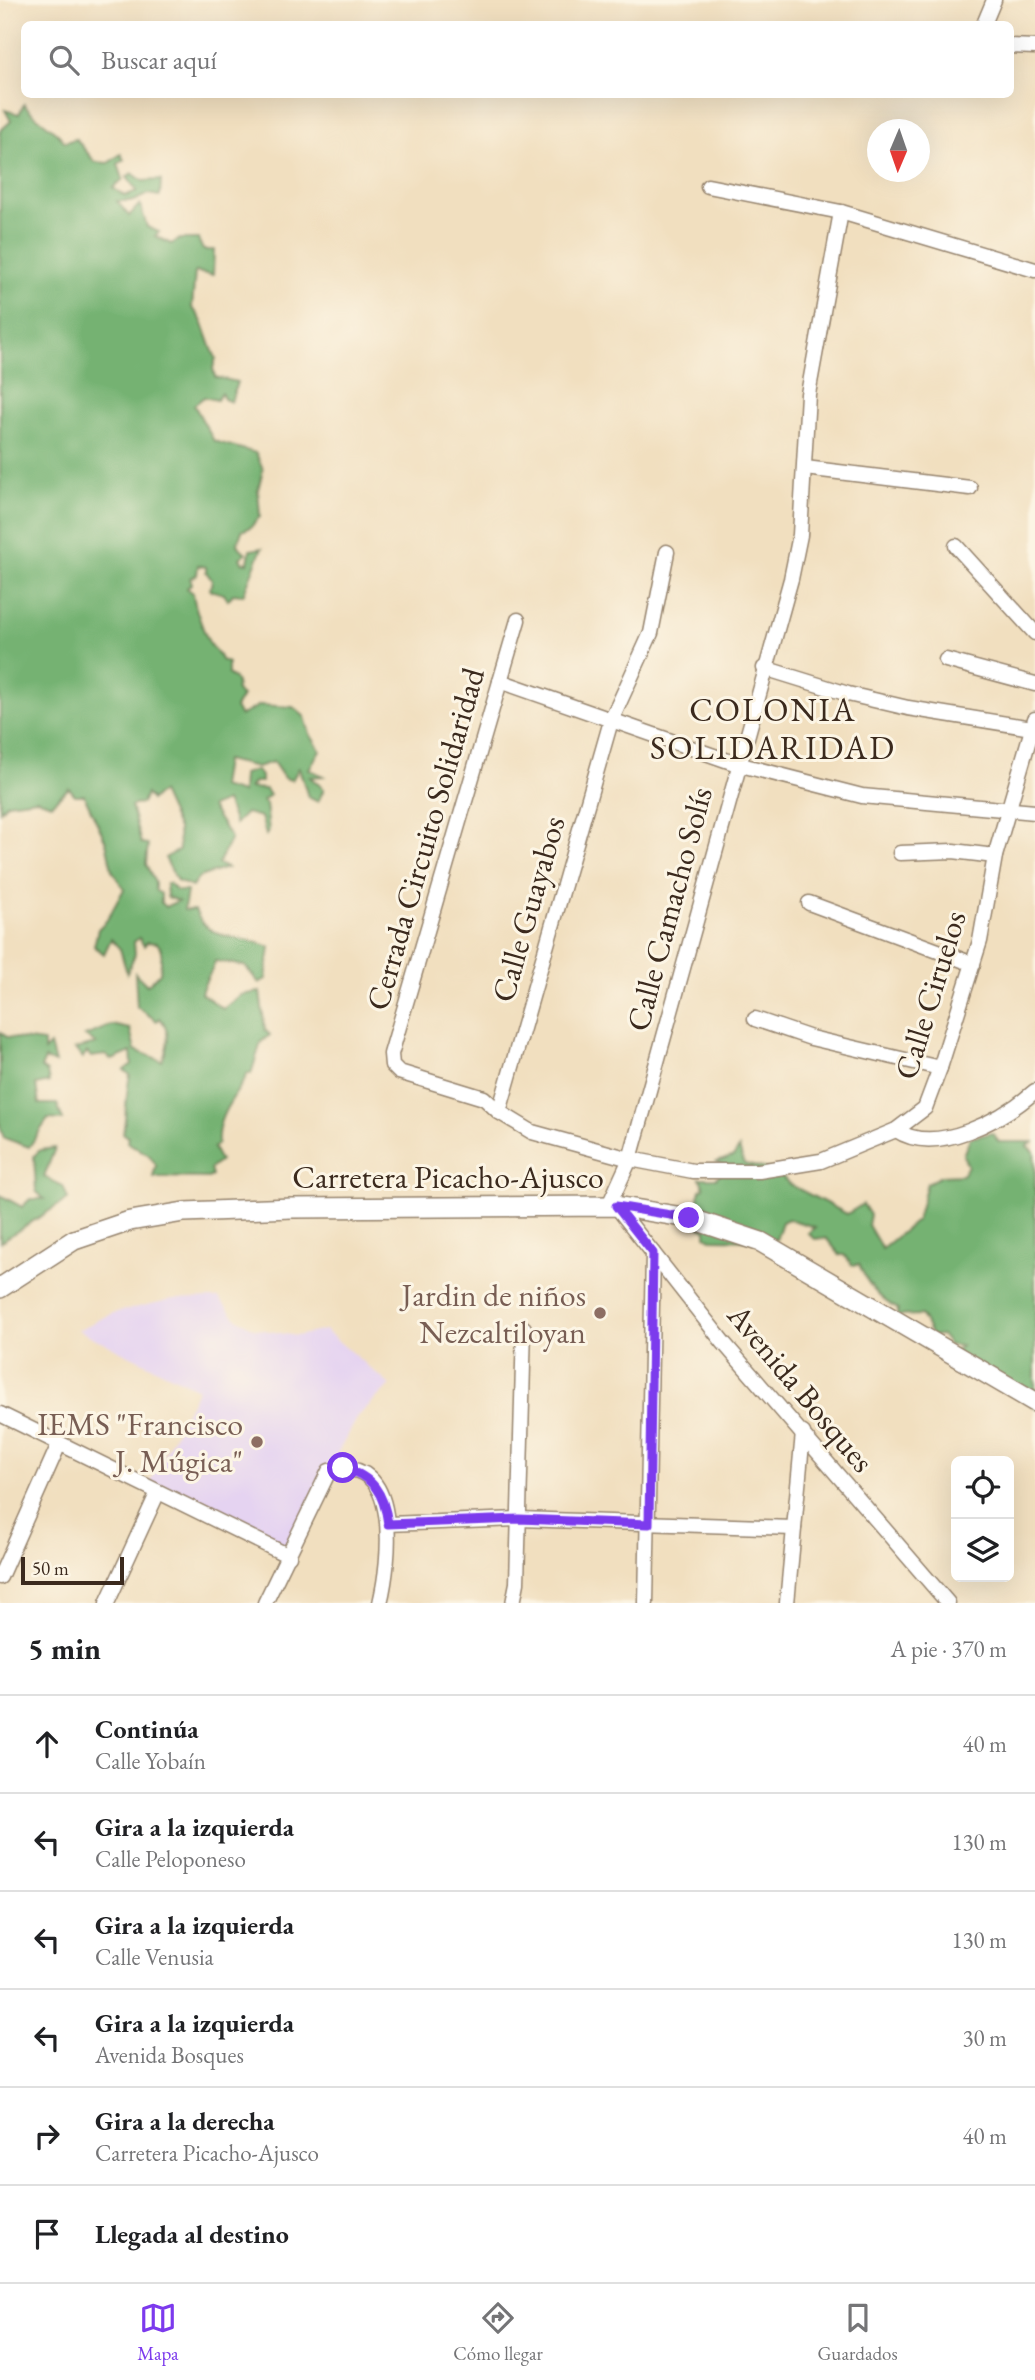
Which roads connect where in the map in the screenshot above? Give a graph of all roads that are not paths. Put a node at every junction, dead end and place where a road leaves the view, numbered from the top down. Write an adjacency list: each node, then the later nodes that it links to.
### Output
1 (994, 0): 2 (street)
2 (986, 21)
3 (1014, 46): 4 (street)
4 (1035, 47)
5 (708, 186): 6 (street)
6 (841, 212): 7 (street); 8 (street, Calle Camacho Solís)
7 (1035, 270)
8 (806, 468): 9 (street); 15 (street, Calle Camacho Solís)
9 (970, 488)
10 (956, 546): 13 (street)
11 (667, 552): 18 (street, Calle Guayabos)
12 (519, 620): 16 (street, Cerrada Circuito Solidaridad)
13 (1035, 633)
14 (946, 660): 17 (street)
15 (764, 668): 19 (street); 20 (street, Calle Camacho Solís)
16 (500, 681): 18 (street); 29 (street, Cerrada Circuito Solidaridad)
17 (1035, 684)
18 (611, 721): 20 (street); 31 (street, Calle Guayabos)
19 (1034, 723): 21 (street, Calle Ciruelos)
20 (737, 764): 21 (street); 33 (street, Calle Camacho Solís)
21 (1007, 810): 22 (street); 24 (street, Calle Ciruelos)
22 (1035, 812)
23 (900, 853): 24 (street)
24 (995, 856): 26 (street, Calle Ciruelos)
25 (808, 903): 26 (street)
26 (973, 964): 28 (street, Calle Ciruelos)
27 (754, 1019): 28 (street)
28 (940, 1068): 32 (street, Calle Ciruelos)
29 (399, 1072): 31 (street, Calle Ciruelos)
30 (1035, 1091): 32 (street)
31 (499, 1112): 33 (street, Calle Ciruelos)
32 (896, 1130): 33 (street, Calle Ciruelos)
33 (630, 1159): 34 (street, Calle Camacho Solís)
34 (612, 1205): 35 (street, Avenida Bosques); 36 (main road, Carretera Picacho-Ajusco); 38 (main road, Carretera Picacho-Ajusco)
35 (653, 1253): 40 (street, Avenida Bosques); 45 (street)
36 (0, 1288)
37 (524, 1328): 43 (street)
38 (1035, 1402)
39 (0, 1414): 41 (street)
40 (803, 1433): 46 (street); 49 (street, Avenida Bosques)
41 (59, 1444): 42 (street); 48 (street)
42 (158, 1492): 47 (street); 50 (street)
43 (519, 1519): 44 (street); 45 (street); 53 (street)
44 (388, 1524): 47 (street); 52 (street)
45 (649, 1524): 46 (street); 54 (street)
46 (794, 1528): 55 (street)
47 (289, 1556): 51 (street)
48 (0, 1577)
49 (930, 1583): 56 (street); 57 (street, Avenida Bosques)
50 (107, 1603)
51 (265, 1603)
52 (380, 1603)
53 (513, 1603)
54 (646, 1603)
55 (787, 1603)
56 (929, 1603)
57 (948, 1603)

